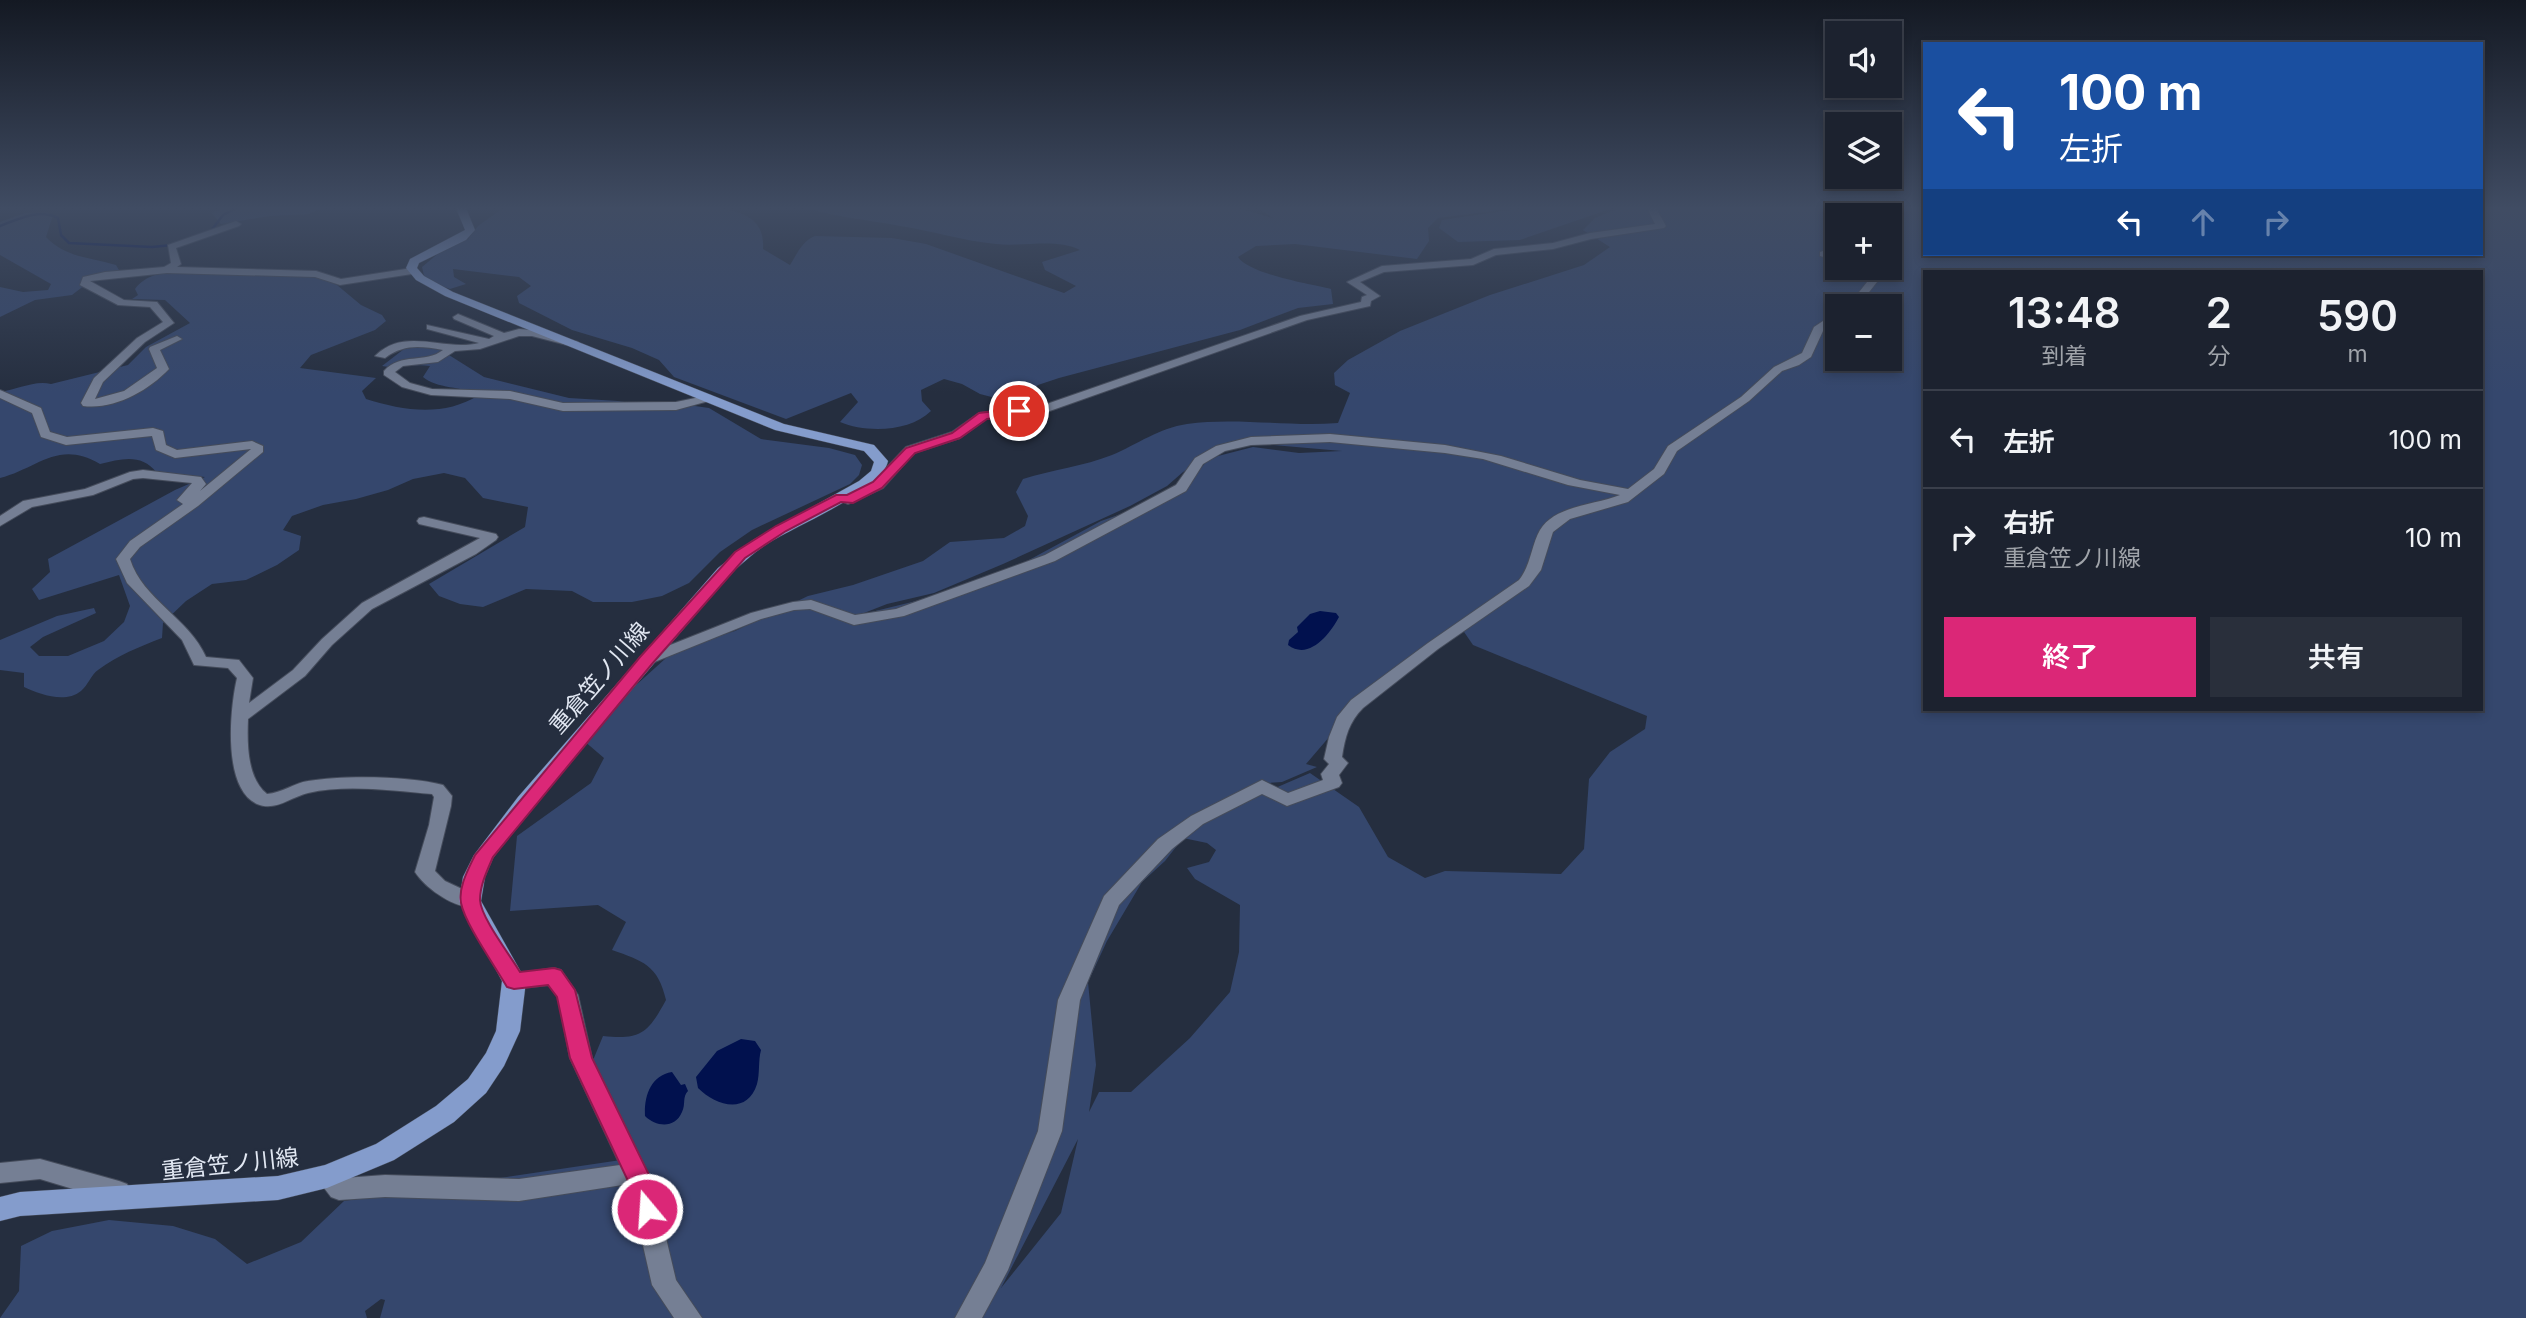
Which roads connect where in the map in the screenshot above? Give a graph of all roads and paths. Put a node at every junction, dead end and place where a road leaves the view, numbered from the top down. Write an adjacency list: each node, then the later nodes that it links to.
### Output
1 (167, 270): 3 (street); 10 (street)
2 (1385, 270): 18 (street)
3 (412, 271): 12 (main road, 重倉笠ノ川線)
4 (1874, 280): 5 (street)
5 (1863, 294)
6 (458, 317): 9 (street)
7 (1825, 324): 17 (street)
8 (431, 327): 11 (street)
9 (505, 337): 11 (street); 12 (street)
10 (177, 339)
11 (491, 342): 13 (street)
12 (573, 342): 16 (main road, 重倉笠ノ川線)
13 (455, 347): 14 (street); 16 (street)
14 (381, 356)
15 (0, 394): 21 (street)
16 (710, 399): 18 (main road, 重倉笠ノ川線)
17 (1631, 493): 22 (street); 32 (street)
18 (840, 497): 22 (main road, 重倉笠ノ川線)
19 (424, 521): 23 (street)
20 (0, 522): 21 (street)
21 (165, 523): 23 (street)
22 (646, 660): 24 (main road, 重倉笠ノ川線)
23 (239, 718): 24 (street)
24 (470, 901): 25 (main road)
25 (514, 981): 27 (street); 28 (main road, 重倉笠ノ川線)
26 (0, 1173): 29 (street)
27 (634, 1173): 28 (street); 31 (street)
28 (327, 1176): 29 (main road, 重倉笠ノ川線)
29 (138, 1198): 30 (main road, 重倉笠ノ川線)
30 (0, 1209)
31 (689, 1318)
32 (968, 1318)

